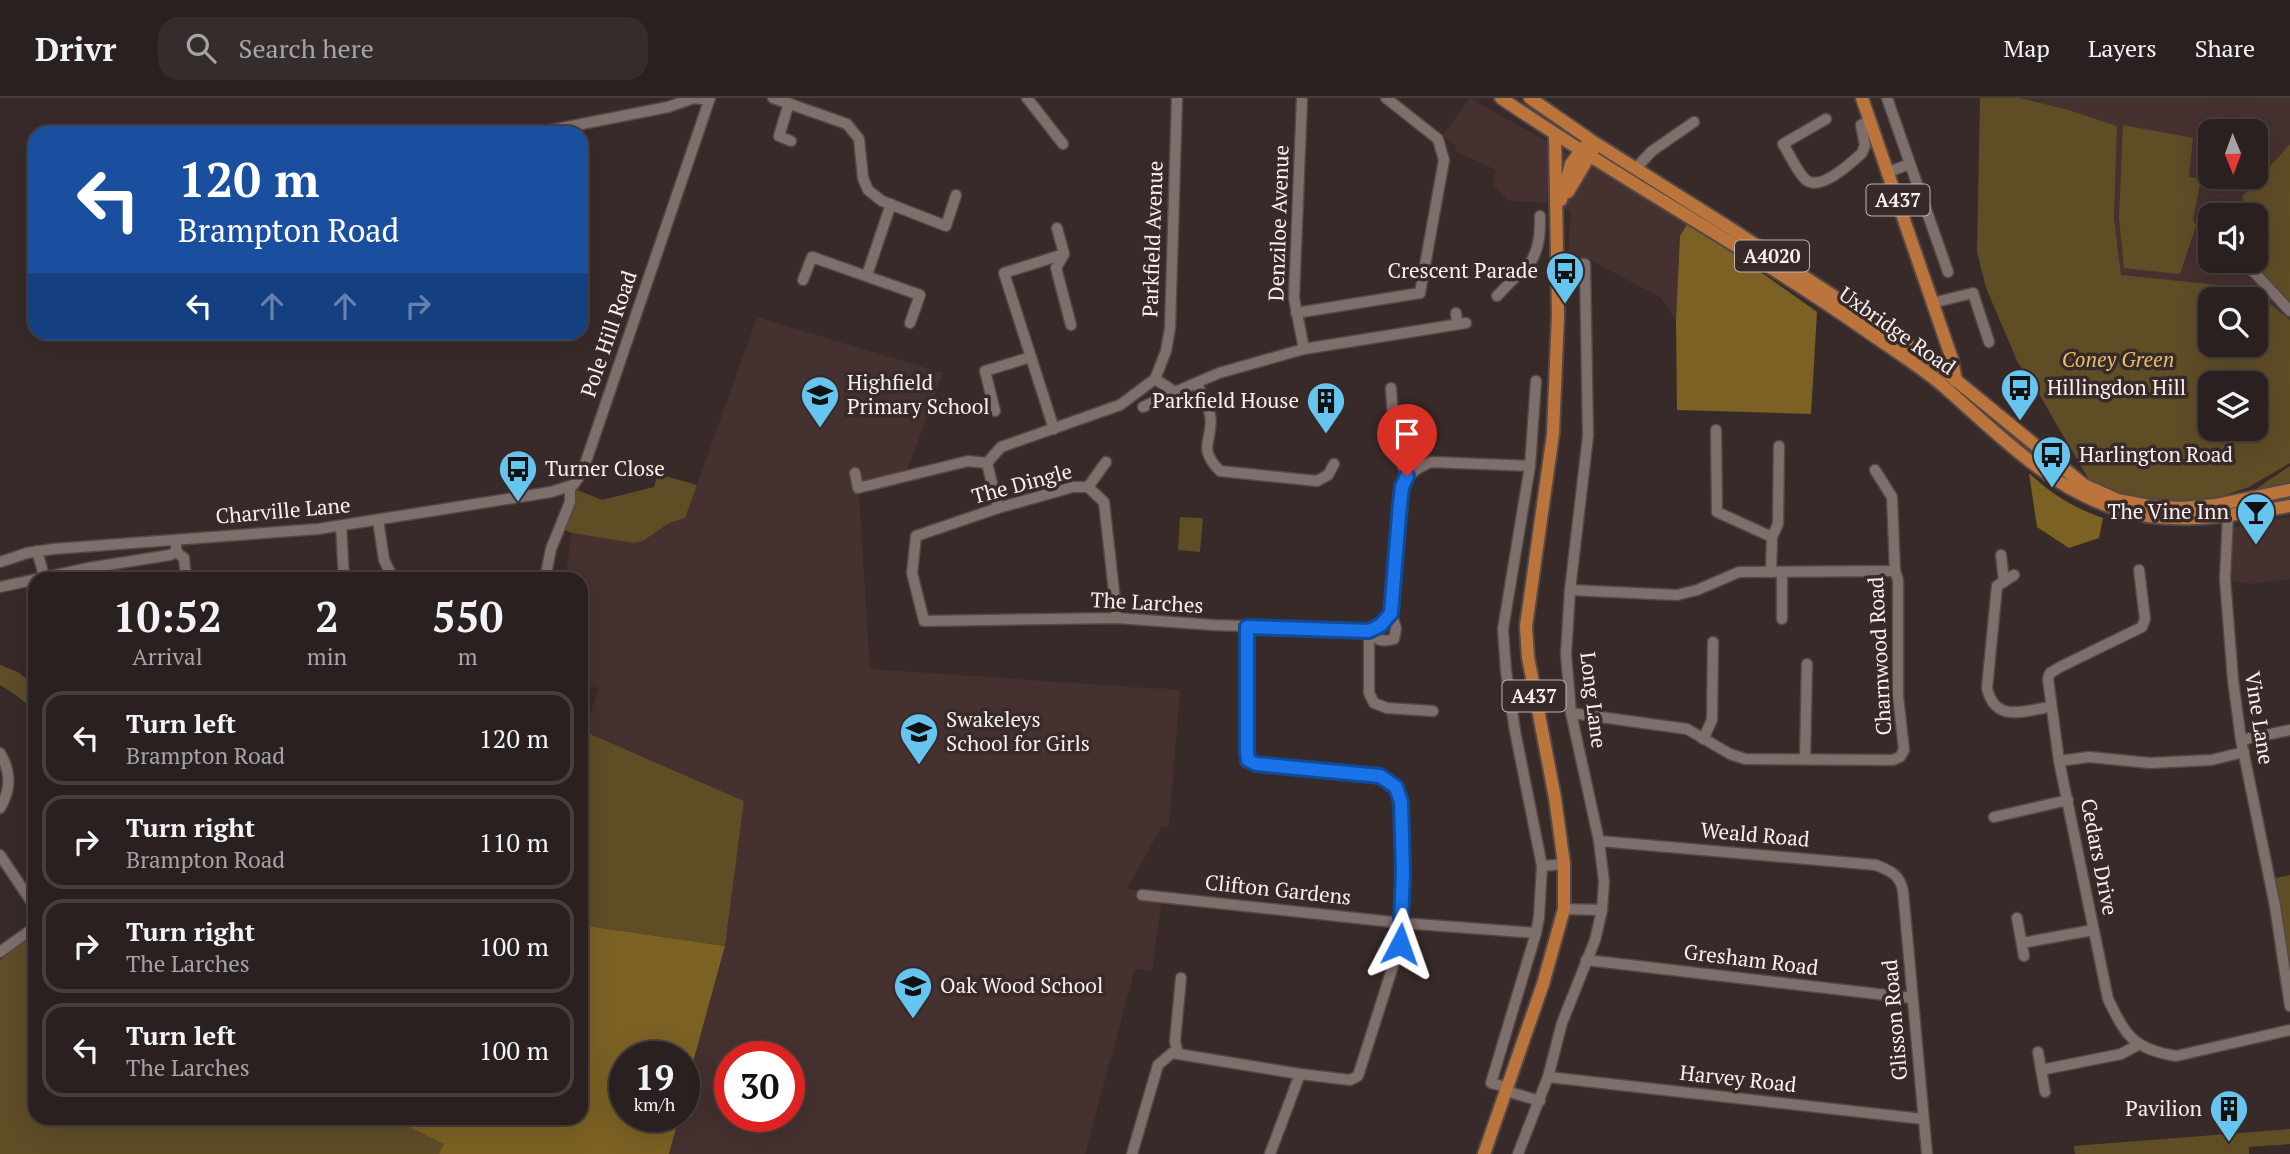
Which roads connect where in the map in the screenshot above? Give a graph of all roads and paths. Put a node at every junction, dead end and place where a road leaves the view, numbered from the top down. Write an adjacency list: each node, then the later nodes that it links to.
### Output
1 (773, 98): 11 (street)
2 (1027, 98): 19 (street)
3 (1177, 98): 49 (street, Parkfield Avenue)
4 (1302, 98): 39 (street, Denziloe Avenue)
5 (1386, 98): 39 (street)
6 (1501, 98): 16 (main road, Uxbridge Road / A4020)
7 (1530, 98): 18 (main road, Uxbridge Road / A4020)
8 (1862, 98): 13 (main road, A437)
9 (1887, 98): 21 (street)
10 (710, 99): 15 (street); 67 (street, Pole Hill Road)
11 (789, 103): 17 (street); 25 (street)
12 (1826, 119): 13 (street)
13 (1870, 121): 23 (main road, A437)
14 (1695, 122): 22 (street)
15 (571, 126)
16 (1555, 134): 20 (main road, Uxbridge Road / A4020); 27 (main road, A437)
17 (791, 141)
18 (1594, 143): 20 (main road, A437); 22 (main road, Uxbridge Road / A4020)
19 (1063, 144)
20 (1584, 154): 27 (main road, A437); 48 (main road, Uxbridge Road / A4020)
21 (1910, 164): 23 (street); 32 (street)
22 (1636, 168): 47 (main road, Uxbridge Road / A4020)
23 (1888, 172): 37 (main road, A437)
24 (956, 195): 25 (street)
25 (891, 204): 34 (street)
26 (1539, 216): 29 (street)
27 (1558, 225): 29 (street); 31 (main road, A437)
28 (1057, 228): 30 (street)
29 (1540, 234): 36 (street)
30 (1064, 254): 42 (street); 46 (street)
31 (1557, 262): 95 (street, Long Lane); 119 (main road, A437)
32 (1948, 272)
33 (2255, 273): 38 (street)
34 (867, 275): 35 (street); 41 (street)
35 (803, 280)
36 (1497, 296)
37 (1932, 303): 43 (street); 44 (main road, A437)
38 (2290, 311)
39 (1296, 313): 45 (street, Denziloe Avenue)
40 (1459, 320): 45 (street)
41 (910, 323)
42 (1071, 325)
43 (1989, 342)
44 (1945, 344): 47 (main road); 51 (main road, A437)
45 (1304, 349): 52 (street)
46 (1031, 358): 56 (street); 57 (street)
47 (1935, 363): 48 (main road); 51 (main road, Uxbridge Road / A4020)
48 (1933, 378): 72 (main road, Uxbridge Road / A4020)
49 (1155, 379): 54 (street); 57 (street)
50 (1536, 381): 63 (street)
51 (1956, 381): 69 (main road, Uxbridge Road / A4020)
52 (1197, 384): 54 (street); 62 (street)
53 (1391, 388): 66 (street)
54 (1175, 392): 55 (street)
55 (1143, 407)
56 (995, 411)
57 (1054, 429): 61 (street)
58 (1716, 430): 75 (street)
59 (1779, 446): 75 (street)
60 (1106, 462): 68 (street)
61 (986, 463): 65 (street); 71 (street)
62 (1334, 464)
63 (1530, 466): 66 (street); 120 (street)
64 (1875, 470): 82 (street, Charnwood Road)
65 (855, 473)
66 (1407, 476): 96 (street, The Larches)
67 (570, 487): 73 (street, Charville Lane); 88 (street, Pole Hill Road)
68 (1088, 487): 71 (street, The Dingle); 97 (street, The Dingle)
69 (2290, 489)
70 (2290, 506): 72 (main road, Uxbridge Road / A4020)
71 (998, 509): 99 (street, The Dingle)
72 (2228, 516): 109 (street, Vine Lane)
73 (378, 520): 74 (street, Charville Lane); 87 (street)
74 (341, 526): 76 (street, Charville Lane); 86 (street)
75 (1772, 537): 89 (street)
76 (176, 540): 77 (street, Charville Lane); 78 (street)
77 (37, 551): 80 (street, Charville Lane); 83 (street)
78 (176, 552): 84 (street); 85 (street)
79 (2001, 555): 93 (street)
80 (0, 562)
81 (2139, 569): 104 (street, Cedars Drive)
82 (1895, 571): 90 (street); 112 (street, Charnwood Road)
83 (43, 572)
84 (78, 572)
85 (185, 572)
86 (344, 572)
87 (390, 572)
88 (546, 572)
89 (1771, 572): 90 (street); 95 (street)
90 (1782, 572): 98 (street)
91 (2014, 575): 93 (street)
92 (28, 581): 94 (street)
93 (2004, 582): 104 (street)
94 (0, 587)
95 (1570, 590): 106 (street, Long Lane)
96 (1391, 613): 101 (street); 101 (street, The Larches)
97 (1117, 618): 99 (street, The Larches); 100 (street, The Larches)
98 (1782, 619)
99 (923, 621)
100 (1247, 627): 101 (street, The Larches); 127 (street)
101 (1369, 631): 105 (street)
102 (1713, 642): 108 (street)
103 (1807, 664): 112 (street)
104 (2050, 707): 113 (street, Cedars Drive)
105 (1433, 711)
106 (1571, 713): 108 (street, Charnwood Road); 117 (street, Long Lane)
107 (2290, 730): 109 (street)
108 (1703, 738): 112 (street, Charnwood Road)
109 (2241, 740): 111 (street, Vine Lane)
110 (0, 752): 115 (street)
111 (2244, 752): 113 (street); 137 (street, Vine Lane)
112 (1805, 759)
113 (2059, 761): 114 (street, Cedars Drive)
114 (2068, 800): 116 (street); 128 (street, Cedars Drive)
115 (0, 808)
116 (1994, 817)
117 (1599, 841): 121 (street, Weald Road); 125 (street, Long Lane)
118 (0, 855): 123 (street)
119 (1564, 864): 120 (street); 124 (main road, A437)
120 (1542, 866): 130 (street)
121 (1901, 882): 136 (street, Glisson Road)
122 (1142, 895): 127 (street, Clifton Gardens)
123 (28, 897)
124 (1564, 909): 125 (street); 146 (main road, A437)
125 (1602, 910): 134 (street, Long Lane)
126 (2017, 918): 131 (street)
127 (1402, 923): 130 (street, Clifton Gardens); 145 (street)
128 (2093, 930): 131 (street); 139 (street, Cedars Drive)
129 (28, 932): 132 (street)
130 (1536, 933): 146 (street)
131 (2022, 943): 133 (street)
132 (0, 952)
133 (2024, 956)
134 (1586, 960): 136 (street, Gresham Road); 144 (street, Long Lane)
135 (1181, 978): 141 (street)
136 (1912, 998): 150 (street, Glisson Road)
137 (2290, 1006)
138 (2290, 1030): 139 (street)
139 (2138, 1045): 142 (street)
140 (2038, 1052): 142 (street)
141 (1178, 1054): 143 (street); 151 (street)
142 (2041, 1070): 148 (street)
143 (1300, 1074): 145 (street); 152 (street)
144 (1548, 1077): 149 (street, Long Lane); 150 (street, Harvey Road)
145 (1350, 1080): 147 (street)
146 (1506, 1089): 149 (street); 153 (main road, A437)
147 (1353, 1092)
148 (2045, 1092)
149 (1540, 1101): 154 (street, Long Lane)
150 (1923, 1119): 155 (street, Glisson Road)
151 (1132, 1154)
152 (1270, 1154)
153 (1484, 1154)
154 (1518, 1154)
155 (1927, 1154)

